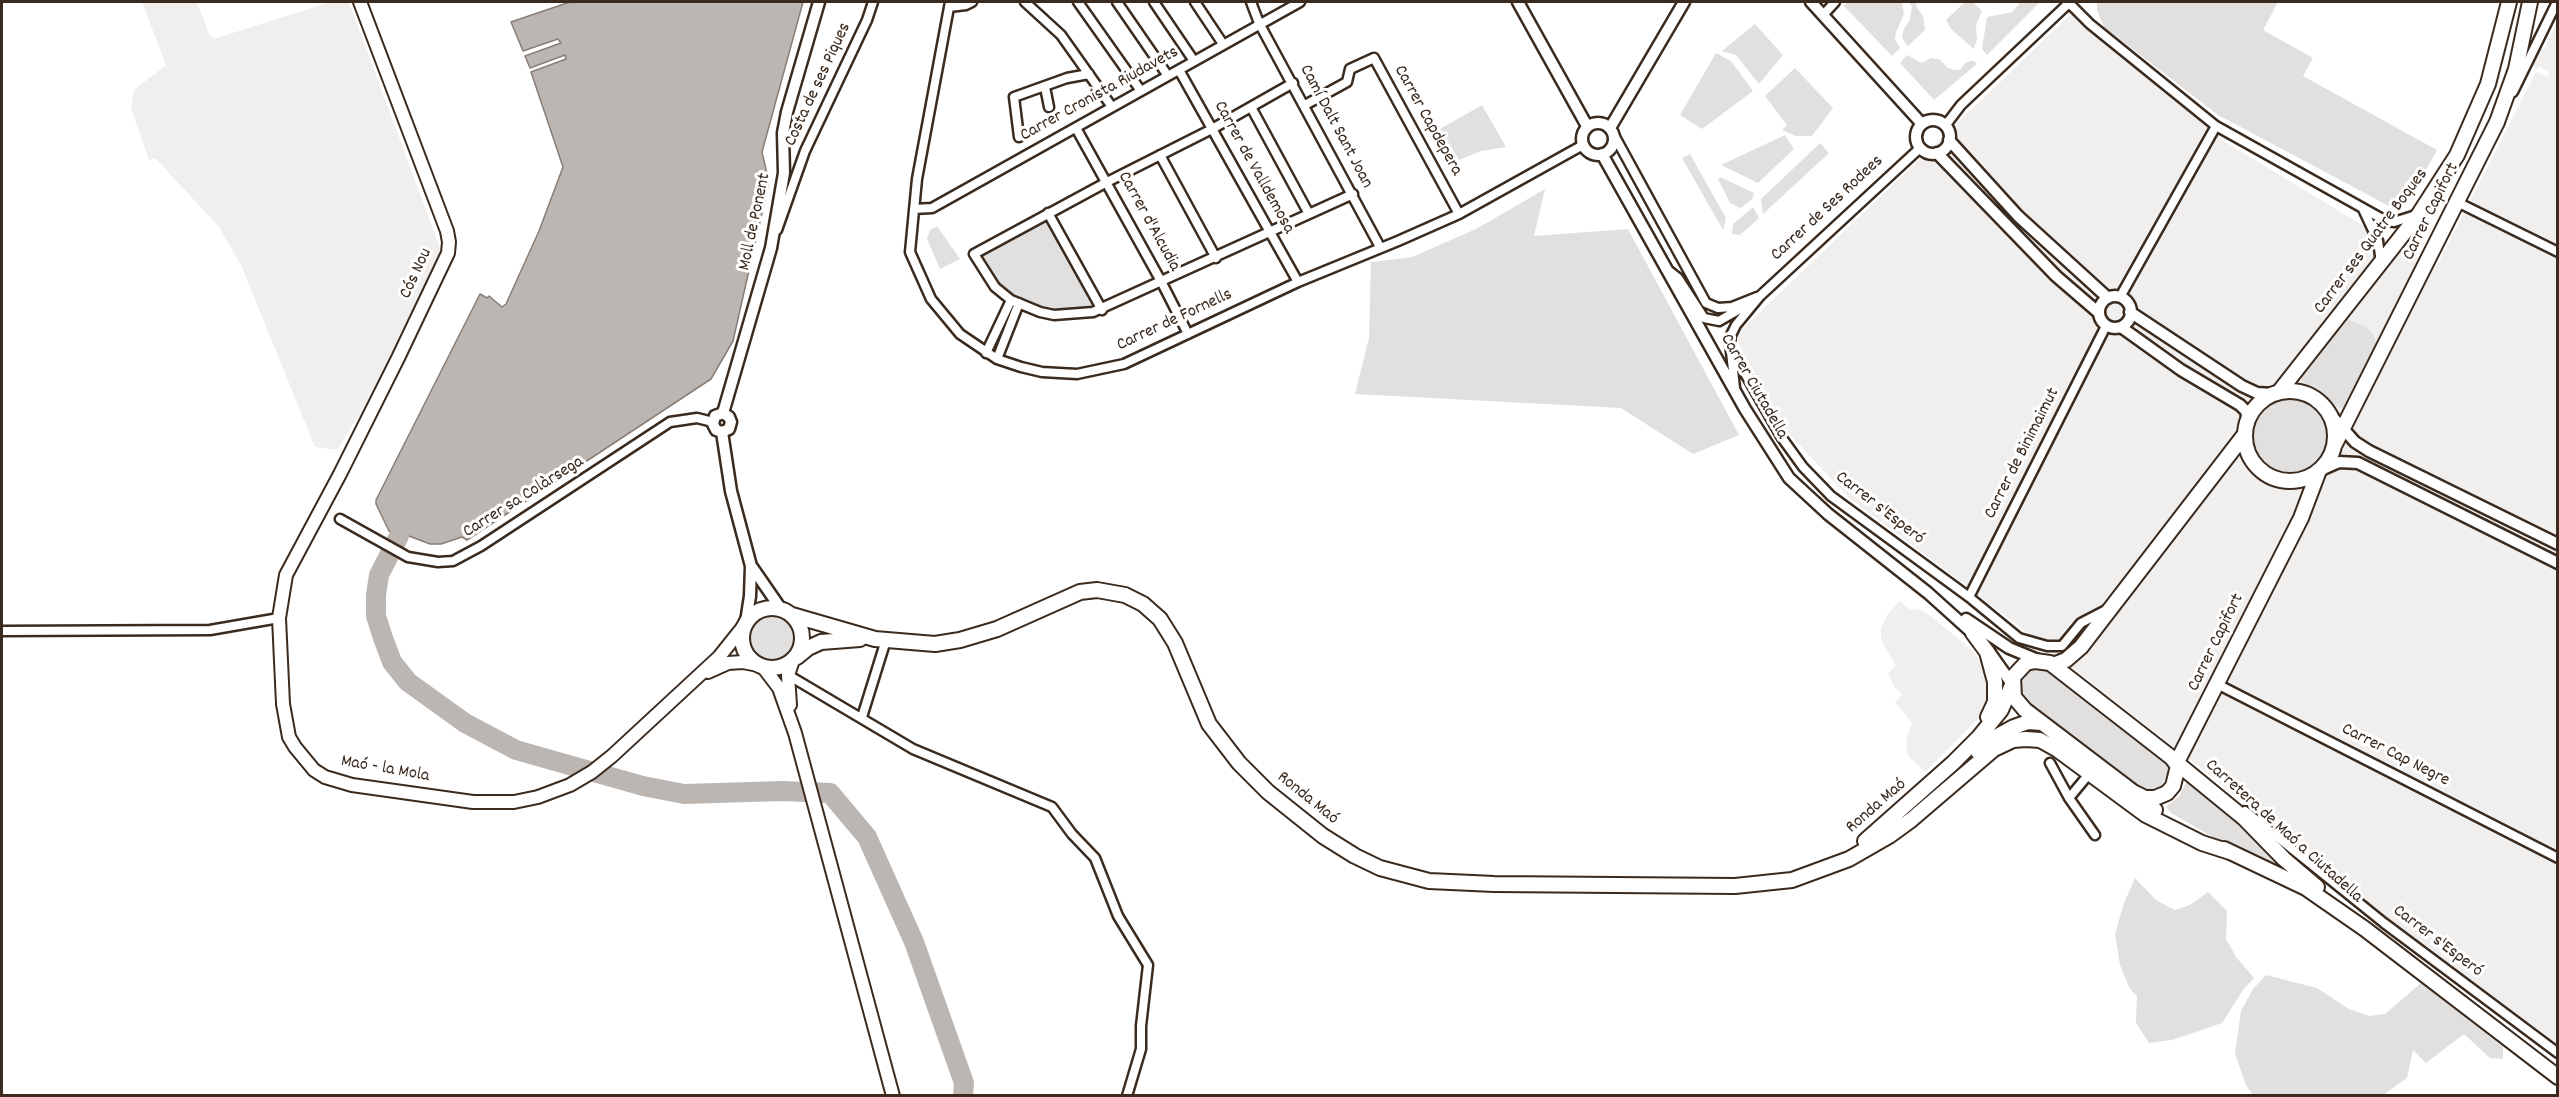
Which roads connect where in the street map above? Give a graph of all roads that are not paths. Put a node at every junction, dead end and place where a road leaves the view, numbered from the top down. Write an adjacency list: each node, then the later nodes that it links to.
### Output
1 (360, 2): 91 (main road, Cós Nou)
2 (819, 2): 61 (street, Moll de Ponent)
3 (873, 2): 61 (street, Costa de ses Piques)
4 (972, 2): 20 (street)
5 (1025, 2): 26 (street)
6 (1078, 2): 30 (street)
7 (1117, 2): 27 (street)
8 (1154, 2): 24 (street)
9 (1195, 2): 23 (street)
10 (1251, 2): 22 (street, Camí Dalt Sant Joan)
11 (1300, 2): 22 (street, Carrer Cronista Riudavets)
12 (1518, 2): 37 (street)
13 (1684, 2): 42 (street)
14 (1811, 2): 21 (street)
15 (1835, 2): 21 (street)
16 (2070, 2): 38 (street); 39 (street)
17 (2509, 2): 58 (main road, Carrer ses Quatre Boques)
18 (2529, 2): 35 (main road, Carrer Capifort)
19 (2557, 2): 35 (street)
20 (949, 4): 54 (street, Carrer de Fornells)
21 (1823, 15): 36 (street)
22 (1260, 23): 23 (street, Carrer Cronista Riudavets); 28 (street, Camí Dalt Sant Joan)
23 (1223, 44): 24 (street, Carrer Cronista Riudavets)
24 (1194, 61): 25 (street, Carrer Cronista Riudavets)
25 (1179, 70): 27 (street, Carrer Cronista Riudavets); 41 (street, Carrer de Valldemosa)
26 (1089, 74): 29 (street); 33 (street)
27 (1168, 76): 30 (street, Carrer Cronista Riudavets)
28 (1293, 83): 31 (street, Camí Dalt Sant Joan); 34 (street)
29 (1045, 87): 32 (street); 43 (street)
30 (1141, 91): 33 (street, Carrer Cronista Riudavets)
31 (1305, 105): 51 (street, Camí Dalt Sant Joan); 57 (street, Carrer Capdepera)
32 (1049, 107)
33 (1112, 107): 40 (street, Carrer Cronista Riudavets)
34 (1251, 107): 41 (street); 56 (street)
35 (2500, 113): 52 (main road, Carrer Capifort)
36 (1922, 124): 38 (street); 46 (street)
37 (1587, 126): 42 (street); 45 (street)
38 (1945, 126): 44 (street)
39 (2216, 126): 53 (street); 69 (street)
40 (1076, 128): 50 (street, Carrer d'Alcudia); 54 (street, Carrer Cronista Riudavets)
41 (1212, 129): 49 (street); 59 (street, Carrer de Valldemosa)
42 (1612, 131): 48 (street); 68 (street, Carrer de Ses Rodees)
43 (1019, 136)
44 (1949, 140): 47 (street); 70 (street)
45 (1583, 145): 48 (street); 57 (street, Carrer de Fornells)
46 (1920, 148): 47 (street); 68 (street, Carrer de Ses Rodees)
47 (1937, 153): 74 (street)
48 (1602, 154): 65 (street, Carrer Ciutadella)
49 (1160, 155): 50 (street); 63 (street)
50 (1107, 182): 55 (street); 66 (street, Carrer d'Alcudia)
51 (1353, 194): 56 (street); 60 (street, Camí Dalt Sant Joan)
52 (2457, 202): 62 (street); 87 (main road, Carrer Capifort)
53 (2363, 208): 58 (street); 64 (street)
54 (914, 209): 79 (street, Carrer de Fornells)
55 (1048, 213): 71 (street); 72 (street)
56 (1309, 214): 59 (street)
57 (1459, 214): 60 (street, Carrer de Fornells)
58 (2419, 214): 64 (main road, Carrer ses Quatre Boques)
59 (1270, 232): 63 (street); 67 (street, Carrer de Valldemosa)
60 (1380, 247): 67 (street, Carrer de Fornells)
61 (771, 248): 83 (street, Moll de Ponent)
62 (2558, 252)
63 (1216, 258): 66 (street)
64 (2381, 263): 82 (main road, Carrer ses Quatre Boques)
65 (1668, 270): 68 (street, Carrer de Ses Rodees); 81 (street, Carrer Ciutadella)
66 (1162, 282): 72 (street); 77 (street, Carrer d'Alcudia)
67 (1298, 282): 77 (street, Carrer de Fornells)
68 (1760, 296): 78 (street, Carrer de Ses Rodees)
69 (2120, 297): 70 (street); 73 (street)
70 (2108, 298): 74 (street)
71 (1015, 302): 72 (street); 79 (street); 80 (street)
72 (1102, 310)
73 (2130, 312): 76 (street); 82 (street)
74 (2099, 313): 75 (street)
75 (2106, 326): 76 (street); 97 (street, Carrer de Binimaimut)
76 (2121, 327): 86 (street)
77 (1188, 334): 80 (street, Carrer de Fornells)
78 (1731, 349): 81 (street, Carrer de Ses Rodees); 97 (street, Carrer s'Esperó)
79 (986, 353): 80 (street, Carrer de Fornells)
80 (997, 359)
81 (1736, 393): 96 (street, Carrer Ciutadella)
82 (2276, 393): 84 (main road); 86 (main road)
83 (723, 413): 85 (street); 88 (street, Moll de Ponent)
84 (2330, 414): 87 (street); 89 (main road)
85 (713, 422): 88 (street); 92 (street, Carrer sa Colàrsega)
86 (2247, 427): 90 (main road); 98 (main road)
87 (2343, 430): 89 (main road); 93 (street)
88 (722, 432): 95 (street, Moll de Ponent)
89 (2335, 444): 90 (main road)
90 (2319, 471): 94 (street); 111 (main road, Carrer Capifort)
91 (324, 505): 100 (main road, Maó - la Mola)
92 (344, 522)
93 (2558, 544)
94 (2558, 563)
95 (752, 566): 99 (street, Moll de Ponent); 101 (street, Moll de Ponent)
96 (1928, 593): 103 (street, Carrer Ciutadella); 106 (street, Carrer Ciutadella)
97 (1969, 597): 98 (street, Carrer s'Esperó)
98 (2112, 607): 106 (main road)
99 (787, 612): 101 (main road); 104 (main road, Ronda Maó); 105 (main road)
100 (279, 618): 102 (street); 109 (main road, Maó - la Mola)
101 (744, 625): 107 (main road); 109 (main road, Maó - la Mola)
102 (2, 631)
103 (1973, 633): 110 (street, Carrer Ciutadella); 115 (main road)
104 (881, 639): 105 (main road, Ronda Maó); 112 (street); 126 (main road, Ronda Maó)
105 (794, 659): 107 (main road); 108 (main road)
106 (2048, 663): 110 (main road); 117 (main road, Carretera de Maó a Ciutadella)
107 (760, 666): 109 (main road, Maó - la Mola); 114 (main road)
108 (788, 675): 112 (street); 114 (main road)
109 (694, 680)
110 (2012, 684): 113 (main road, Carretera de Maó a Ciutadella); 115 (main road)
111 (2217, 684): 117 (main road, Carrer Capifort); 125 (street, Carrer Cap Negre)
112 (862, 717): 131 (street)
113 (2042, 723): 120 (main road, Carretera de Maó a Ciutadella); 123 (main road)
114 (795, 733): 130 (main road)
115 (1958, 759): 126 (main road, Ronda Maó)
116 (2050, 763): 121 (street)
117 (2177, 763): 119 (main road, Carretera de Maó a Ciutadella); 120 (main road, Carrer Capifort)
118 (2089, 774): 121 (street); 123 (main road); 124 (main road)
119 (2212, 791): 127 (main road, Carretera de Maó a Ciutadella); 128 (street, Carrer s'Esperó)
120 (2133, 792): 124 (main road, Carretera de Maó a Ciutadella)
121 (2069, 798): 122 (street)
122 (2095, 836)
123 (1865, 850): 126 (main road, Ronda Maó)
124 (2230, 852): 127 (main road, Carretera de Maó a Ciutadella)
125 (2558, 858)
126 (1820, 871)
127 (2365, 928): 129 (main road, Carretera de Maó a Ciutadella)
128 (2558, 1053)
129 (2558, 1077)
130 (893, 1095)
131 (1127, 1095)

